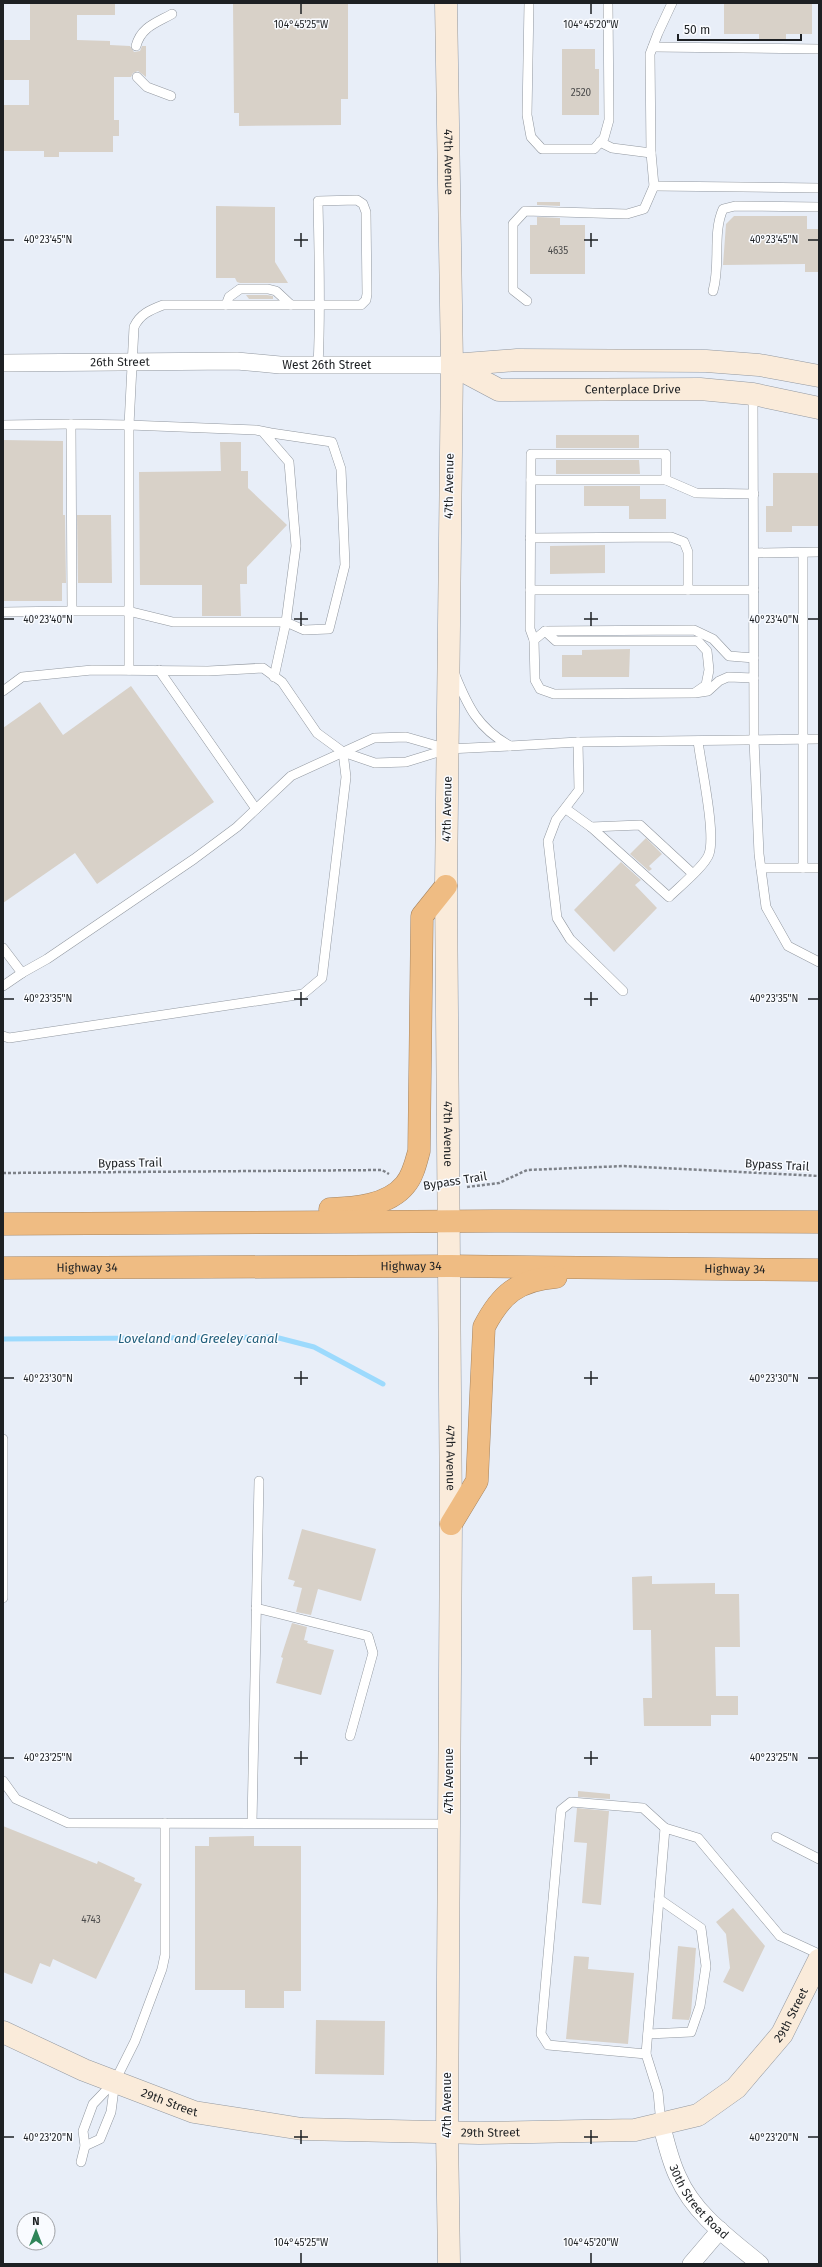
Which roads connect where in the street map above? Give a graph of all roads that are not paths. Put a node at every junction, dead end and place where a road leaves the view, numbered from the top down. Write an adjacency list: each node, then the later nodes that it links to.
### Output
1 (446, 3): 26 (main road, 47th Avenue)
2 (529, 3): 11 (lane)
3 (608, 3): 11 (lane)
4 (672, 3): 7 (lane)
5 (172, 14): 6 (lane)
6 (136, 46)
7 (653, 47): 8 (lane); 12 (lane)
8 (819, 49)
9 (136, 77): 10 (lane)
10 (171, 96)
11 (600, 142): 12 (lane)
12 (651, 153): 13 (lane)
13 (654, 186): 14 (lane); 17 (lane)
14 (819, 188)
15 (819, 208): 16 (lane)
16 (713, 291)
17 (527, 301)
18 (226, 305): 19 (lane); 19 (lane); 23 (lane)
19 (291, 305): 20 (lane)
20 (319, 305): 20 (lane); 24 (lane)
21 (237, 361): 23 (street, 26th Street); 24 (street, West 26th Street)
22 (3, 363): 23 (street, 26th Street)
23 (133, 363): 32 (lane)
24 (318, 365): 25 (street, West 26th Street)
25 (417, 365): 26 (street, Centerplace Drive)
26 (452, 365): 27 (main road, Centerplace Drive); 28 (main road, Centerplace Drive); 50 (main road, 47th Avenue)
27 (819, 376)
28 (753, 394): 29 (main road, Centerplace Drive); 36 (lane)
29 (819, 408)
30 (71, 424): 31 (lane); 32 (lane); 44 (lane)
31 (3, 425)
32 (129, 425): 33 (lane); 45 (lane)
33 (263, 432): 47 (lane); 47 (lane)
34 (530, 480): 35 (lane); 35 (lane); 37 (lane)
35 (666, 480): 36 (lane)
36 (754, 494): 39 (lane)
37 (530, 538): 41 (lane); 42 (lane)
38 (819, 552): 40 (lane)
39 (754, 553): 40 (lane); 43 (lane)
40 (803, 553): 60 (lane)
41 (530, 590): 42 (lane); 49 (lane)
42 (688, 590): 43 (lane)
43 (754, 590): 51 (lane)
44 (72, 611): 45 (lane); 46 (lane)
45 (128, 611): 47 (lane); 52 (lane)
46 (3, 612)
47 (286, 622): 54 (lane)
48 (545, 631): 49 (lane); 51 (lane); 57 (lane)
49 (534, 640): 57 (lane)
50 (448, 655): 63 (lane); 64 (main road, 47th Avenue)
51 (754, 658): 55 (lane)
52 (129, 670): 53 (lane); 56 (lane)
53 (159, 670): 54 (lane); 66 (lane)
54 (274, 677): 65 (lane)
55 (754, 678): 57 (lane); 59 (lane)
56 (3, 691)
57 (695, 693)
58 (819, 739): 60 (lane)
59 (754, 740): 60 (lane); 61 (lane); 69 (lane)
60 (803, 740): 70 (lane)
61 (698, 741): 62 (lane); 72 (lane)
62 (578, 742): 63 (lane); 67 (lane)
63 (510, 746): 64 (lane)
64 (448, 749): 65 (lane); 65 (lane); 73 (main road, 47th Avenue)
65 (343, 752): 66 (lane); 79 (lane)
66 (256, 809): 76 (lane)
67 (566, 809): 68 (lane); 78 (lane)
68 (591, 827): 72 (lane); 72 (lane)
69 (761, 868): 70 (lane); 75 (lane)
70 (803, 868): 71 (lane)
71 (819, 868)
72 (694, 874)
73 (446, 886): 80 (main road, 47th Avenue); 82 (highway)
74 (3, 948): 76 (lane)
75 (819, 962)
76 (22, 973): 77 (lane)
77 (3, 986)
78 (623, 991)
79 (3, 1036)
80 (450, 1221): 81 (highway); 82 (highway); 84 (main road, 47th Avenue)
81 (819, 1222)
82 (113, 1223): 83 (highway)
83 (3, 1224)
84 (450, 1266): 85 (highway, Highway 34); 86 (highway, Highway 34); 90 (main road, 47th Avenue)
85 (3, 1268)
86 (703, 1268): 87 (highway, Highway 34); 90 (highway)
87 (819, 1270)
88 (3, 1439): 91 (lane)
89 (259, 1481): 92 (lane)
90 (451, 1524): 97 (main road, 47th Avenue)
91 (3, 1598)
92 (256, 1608): 93 (lane); 96 (lane)
93 (350, 1736)
94 (3, 1781): 95 (lane)
95 (165, 1823): 96 (lane); 107 (lane)
96 (252, 1823): 97 (lane)
97 (449, 1824): 109 (main road, 47th Avenue)
98 (666, 1828): 101 (lane); 102 (lane); 106 (lane)
99 (776, 1837): 100 (lane)
100 (819, 1859)
101 (659, 1899): 105 (lane); 105 (lane)
102 (819, 1954)
103 (819, 1960): 108 (main road, 29th Street)
104 (3, 2032): 107 (main road, 29th Street)
105 (648, 2034): 106 (lane)
106 (646, 2054): 108 (lane)
107 (115, 2081): 109 (main road, 29th Street); 110 (lane); 110 (lane)
108 (661, 2124): 109 (main road, 29th Street); 112 (street, 30th Street Road)
109 (447, 2132): 113 (main road, 47th Avenue)
110 (85, 2146): 111 (lane)
111 (81, 2162)
112 (720, 2230): 114 (street); 115 (street, 30th Street Road)
113 (449, 2264)
114 (691, 2264)
115 (760, 2264)

